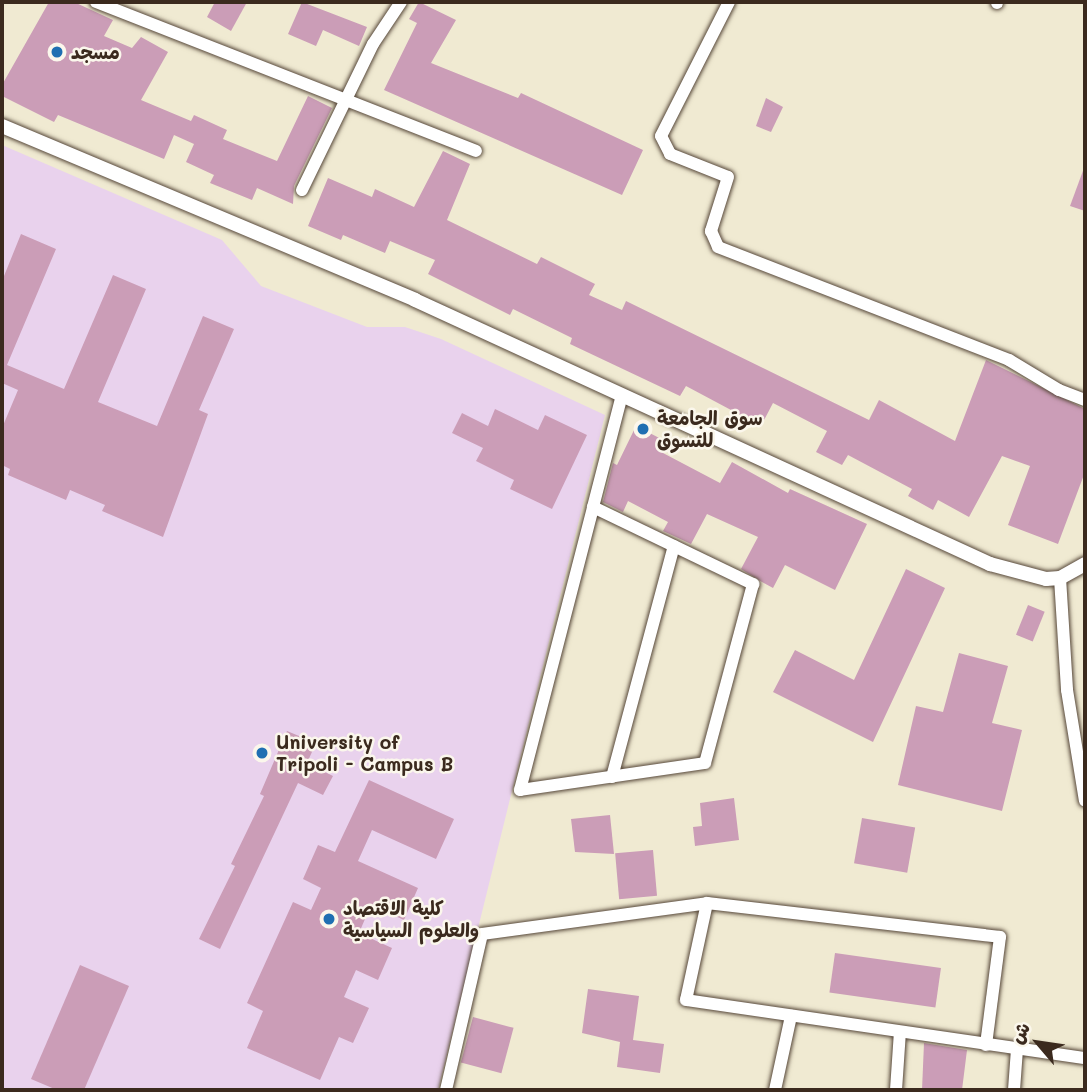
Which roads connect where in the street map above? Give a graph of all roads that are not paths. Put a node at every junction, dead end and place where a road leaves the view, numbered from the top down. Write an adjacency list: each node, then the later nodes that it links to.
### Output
1 (96, 2): 4 (street)
2 (401, 2): 5 (street)
3 (729, 2): 10 (street)
4 (111, 5): 5 (street)
5 (345, 100): 7 (street); 8 (street)
6 (2, 126): 9 (street)
7 (476, 151)
8 (302, 190)
9 (622, 395): 11 (street); 14 (street)
10 (1085, 400)
11 (593, 507): 12 (street); 15 (street)
12 (674, 546): 15 (street); 15 (street)
13 (1085, 564): 14 (street)
14 (1060, 579): 16 (street)
15 (612, 777)
16 (1085, 801)
17 (708, 903): 18 (street); 20 (street); 23 (street)
18 (791, 1016): 19 (street); 24 (street)
19 (900, 1032): 20 (street); 25 (street)
20 (986, 1045): 21 (street)
21 (1017, 1049): 22 (street); 26 (street)
22 (1085, 1058)
23 (446, 1090)
24 (775, 1090)
25 (896, 1090)
26 (1014, 1090)

